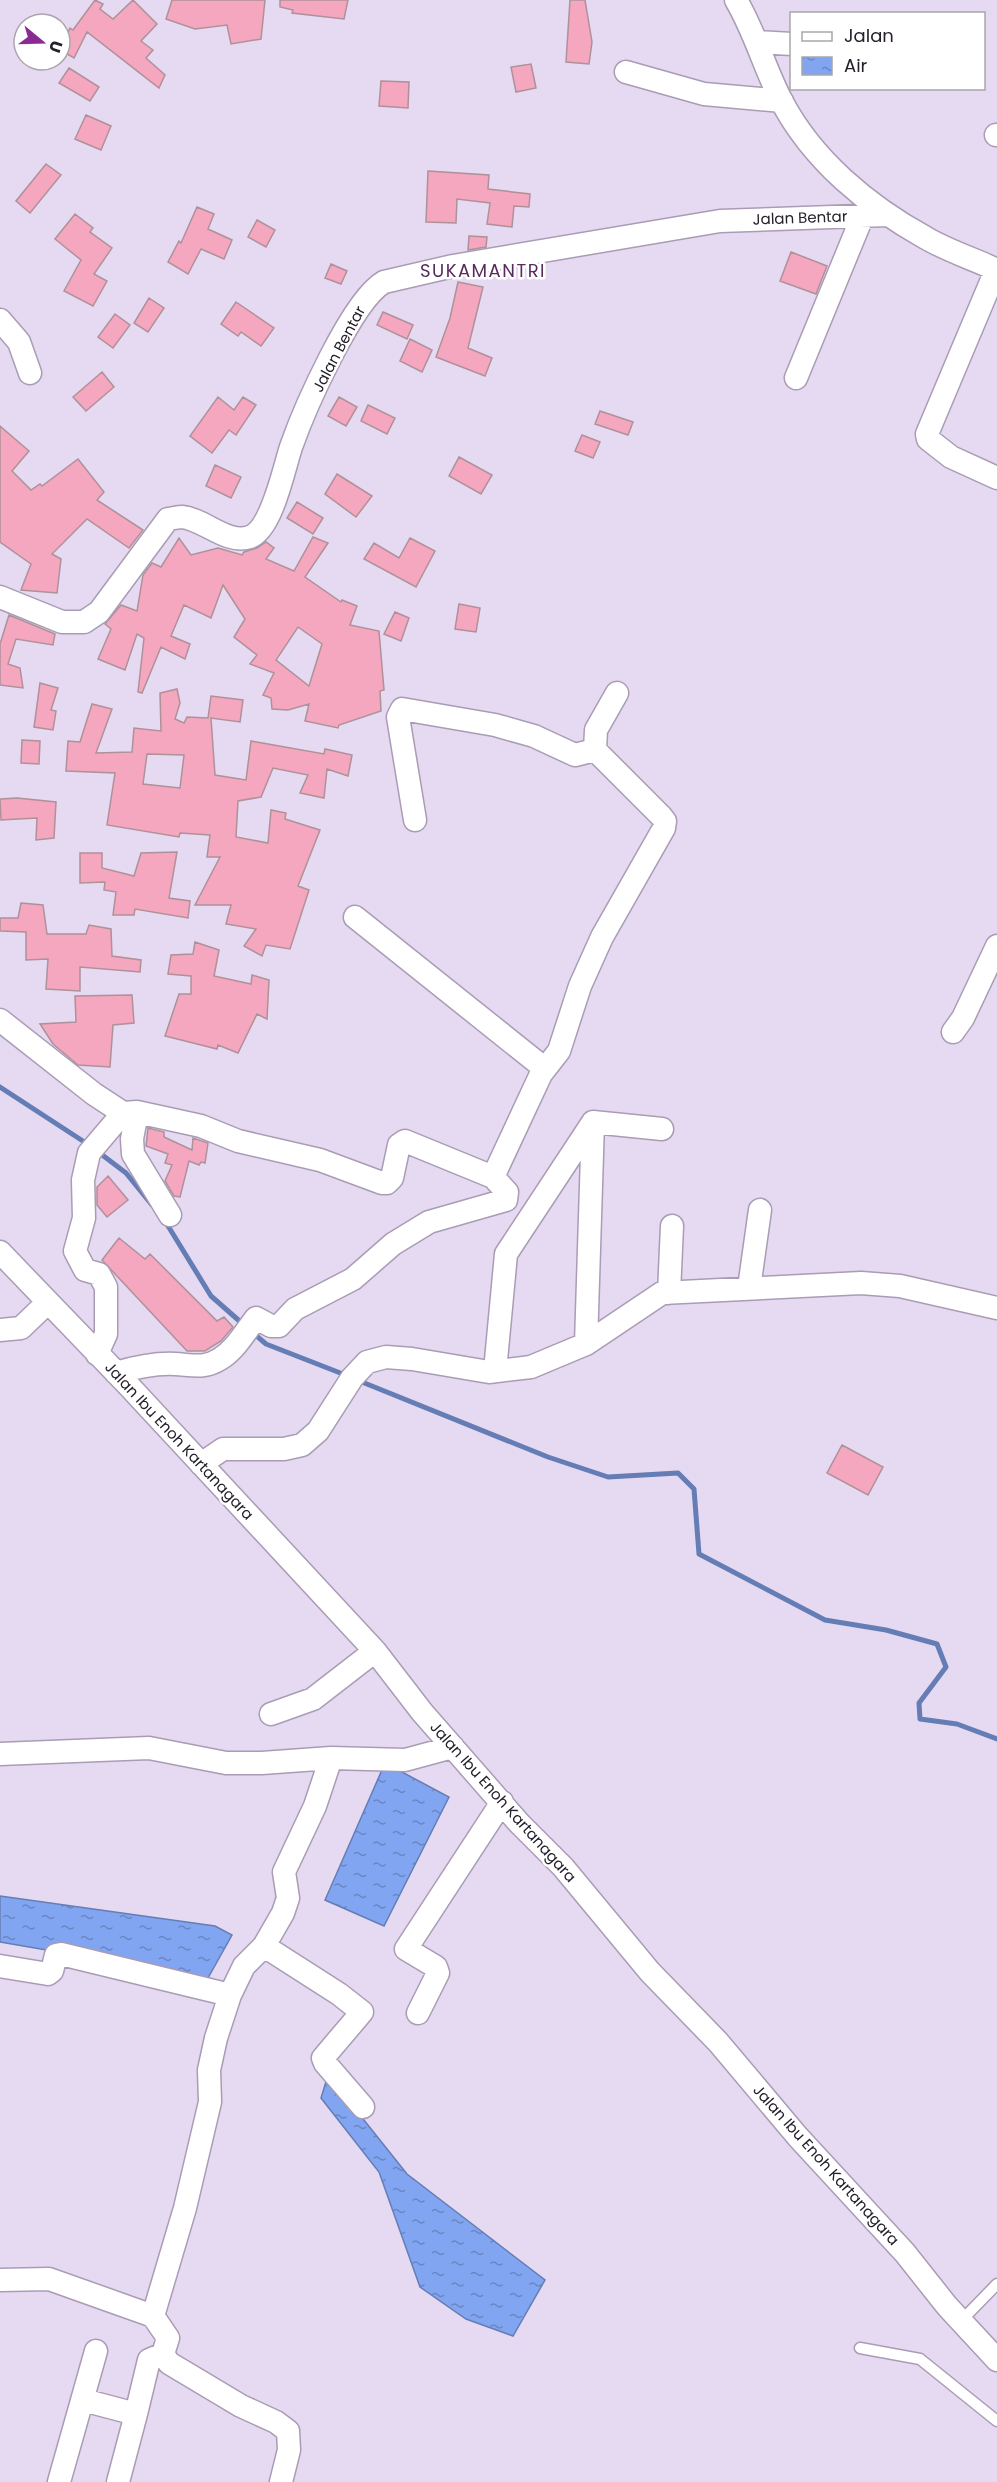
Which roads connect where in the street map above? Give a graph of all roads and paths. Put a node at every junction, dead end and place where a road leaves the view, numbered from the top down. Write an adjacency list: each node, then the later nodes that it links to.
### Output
1 (736, 0): 2 (street)
2 (758, 42): 3 (street); 5 (street)
3 (790, 44)
4 (626, 72): 5 (street)
5 (782, 101): 7 (street)
6 (863, 215): 7 (street, Jalan Bentar); 11 (street); 13 (street, Jalan Bentar)
7 (887, 215): 8 (street)
8 (997, 270): 12 (street)
9 (0, 320): 10 (street)
10 (30, 373)
11 (796, 378)
12 (997, 478)
13 (0, 597)
14 (617, 693): 15 (street)
15 (595, 750): 16 (street); 21 (street)
16 (415, 820)
17 (355, 917): 21 (street)
18 (997, 946): 20 (street)
19 (0, 1020): 22 (street)
20 (953, 1032)
21 (544, 1068): 25 (street)
22 (130, 1113): 25 (street); 27 (street); 36 (street)
23 (593, 1122): 24 (street); 35 (street); 37 (street)
24 (663, 1129)
25 (493, 1177): 38 (street)
26 (760, 1210): 30 (street)
27 (170, 1215)
28 (672, 1226): 31 (street)
29 (0, 1252): 32 (street, Jalan Ibu Enoh Kartanagara)
30 (749, 1288): 31 (street); 33 (street)
31 (669, 1293): 35 (street)
32 (48, 1302): 34 (street); 36 (street, Jalan Ibu Enoh Kartanagara)
33 (997, 1308)
34 (0, 1330)
35 (586, 1344): 37 (street)
36 (97, 1354): 38 (street, Jalan Ibu Enoh Kartanagara)
37 (495, 1371): 39 (street)
38 (116, 1373): 39 (street, Jalan Ibu Enoh Kartanagara)
39 (201, 1464): 40 (street, Jalan Ibu Enoh Kartanagara)
40 (375, 1651): 41 (street); 42 (street, Jalan Ibu Enoh Kartanagara)
41 (271, 1713)
42 (453, 1747): 44 (street); 45 (street, Jalan Ibu Enoh Kartanagara)
43 (0, 1754): 44 (street)
44 (331, 1758): 46 (street)
45 (502, 1802): 49 (street); 54 (street, Jalan Ibu Enoh Kartanagara)
46 (264, 1946): 48 (street); 50 (street)
47 (0, 1966): 48 (street)
48 (230, 1995): 53 (street)
49 (418, 2013)
50 (363, 2107)
51 (0, 2280): 53 (street)
52 (997, 2284): 54 (lane)
53 (153, 2316): 57 (street)
54 (961, 2321): 58 (street, Jalan Ibu Enoh Kartanagara)
55 (860, 2348): 61 (lane)
56 (96, 2351): 59 (street)
57 (163, 2354): 60 (street); 64 (street)
58 (997, 2360)
59 (83, 2400): 60 (street); 62 (street)
60 (136, 2414): 63 (street)
61 (997, 2421)
62 (59, 2482)
63 (118, 2482)
64 (281, 2482)

